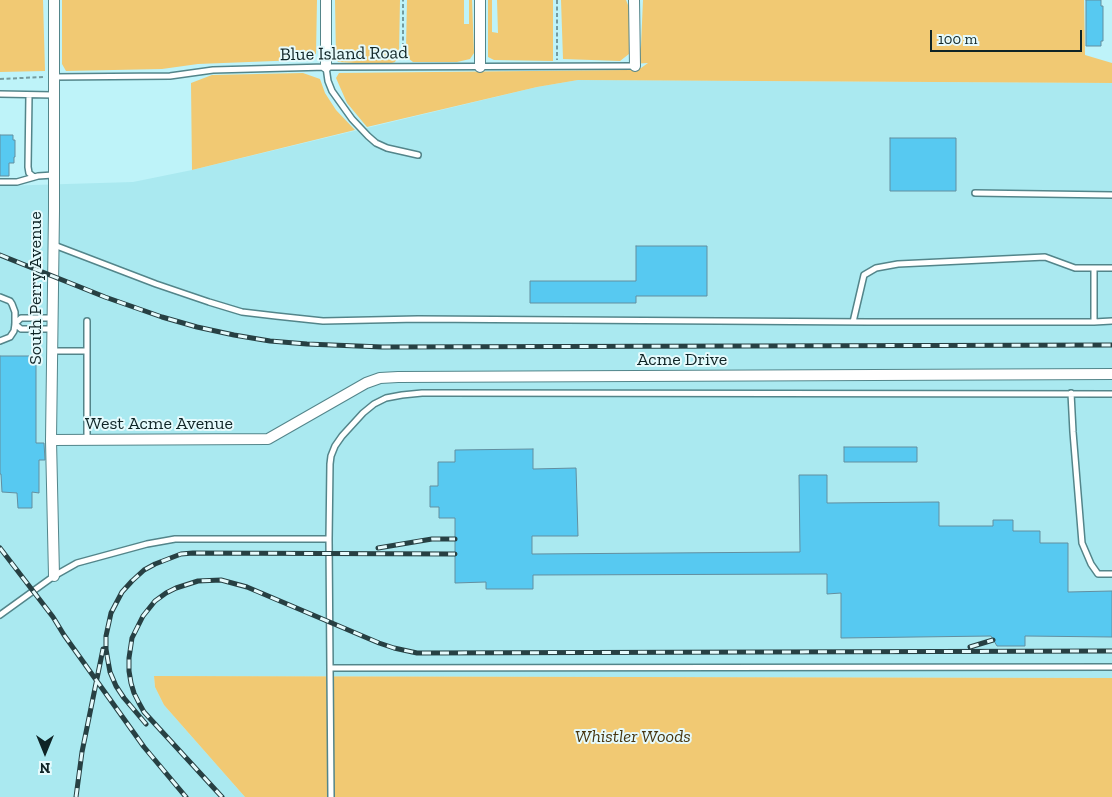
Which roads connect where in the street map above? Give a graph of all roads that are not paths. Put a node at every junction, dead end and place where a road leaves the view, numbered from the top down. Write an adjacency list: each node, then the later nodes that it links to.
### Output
1 (54, 0): 8 (street, South Perry Avenue)
2 (326, 0): 6 (street)
3 (480, 0): 7 (street)
4 (634, 0): 5 (street)
5 (635, 66): 7 (lane, Blue Island Road)
6 (326, 67): 7 (lane, Blue Island Road); 8 (lane, Blue Island Road); 12 (lane)
7 (480, 67)
8 (53, 77): 11 (street, South Perry Avenue)
9 (0, 94): 10 (lane)
10 (29, 95): 11 (lane); 14 (lane)
11 (53, 95): 13 (street, South Perry Avenue)
12 (418, 155)
13 (53, 175): 14 (lane); 18 (street, South Perry Avenue)
14 (34, 177): 15 (lane)
15 (0, 182)
16 (975, 194): 17 (lane)
17 (1112, 195)
18 (53, 245): 24 (lane); 26 (street, South Perry Avenue)
19 (1094, 268): 20 (lane); 24 (lane); 25 (lane)
20 (1112, 268)
21 (0, 297): 27 (lane)
22 (87, 321): 30 (lane)
23 (1112, 321): 25 (lane)
24 (853, 322): 25 (lane)
25 (1094, 322)
26 (52, 323): 27 (lane); 27 (lane); 29 (street, South Perry Avenue)
27 (15, 324): 28 (lane)
28 (0, 341)
29 (52, 351): 30 (lane); 35 (street, South Perry Avenue)
30 (87, 351): 36 (lane)
31 (1112, 374): 34 (street, Acme Drive)
32 (1071, 394): 33 (lane); 37 (lane); 38 (lane)
33 (1112, 394)
34 (268, 439): 36 (street, West Acme Avenue)
35 (51, 440): 36 (street, West Acme Avenue); 39 (street, South Perry Avenue)
36 (87, 440)
37 (329, 539): 39 (lane); 42 (lane)
38 (1112, 574)
39 (54, 576): 40 (lane)
40 (0, 615)
41 (1112, 667): 42 (lane)
42 (330, 668): 43 (lane)
43 (331, 797)

